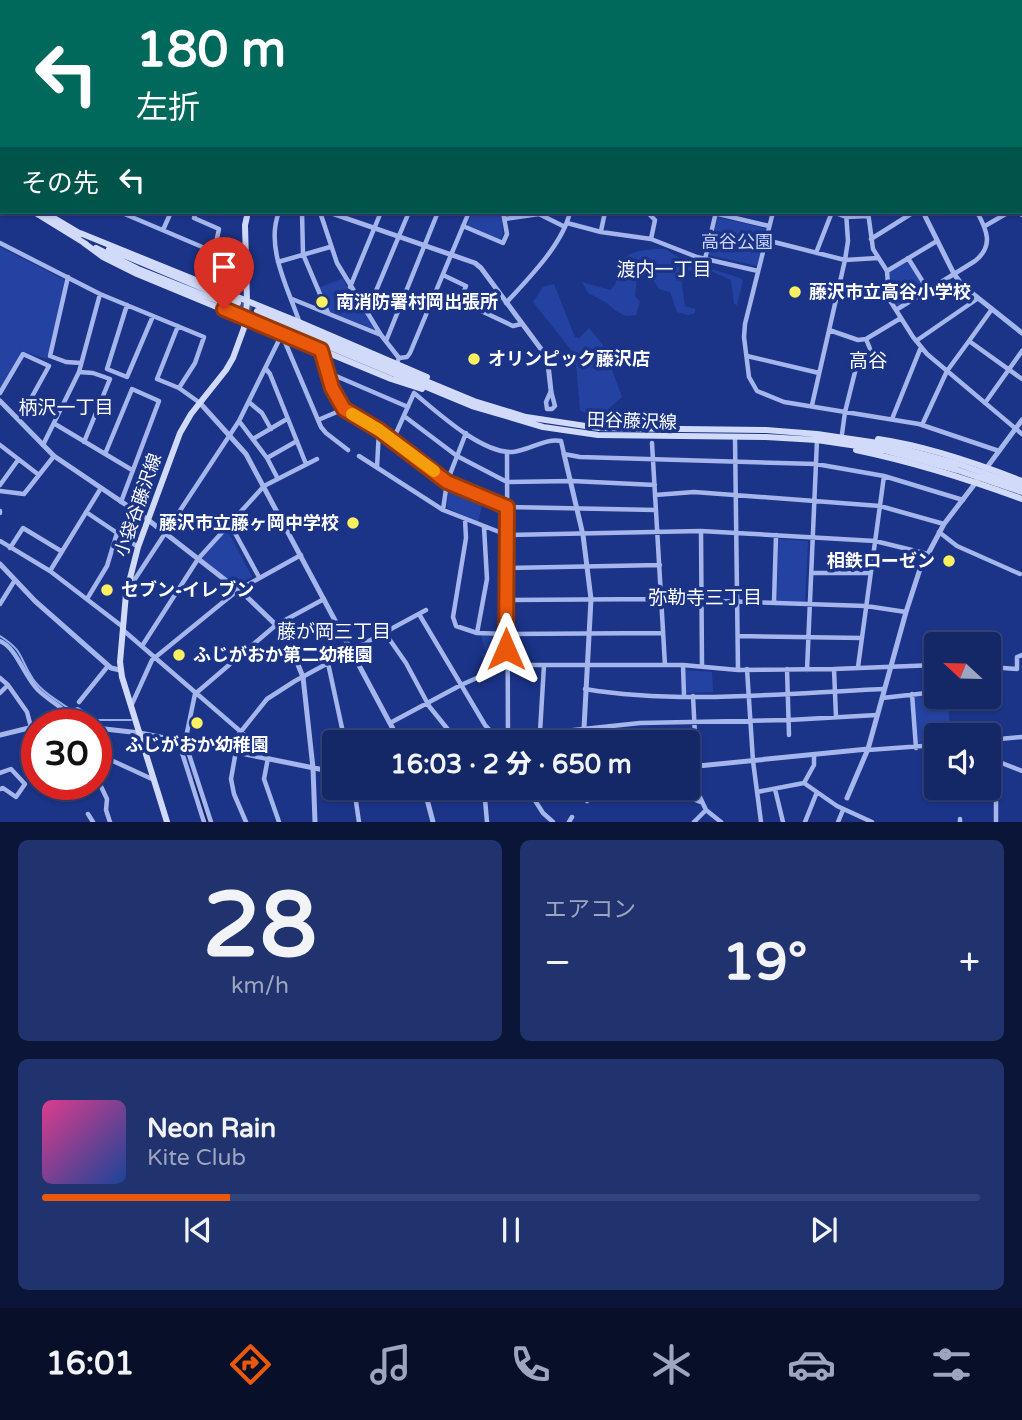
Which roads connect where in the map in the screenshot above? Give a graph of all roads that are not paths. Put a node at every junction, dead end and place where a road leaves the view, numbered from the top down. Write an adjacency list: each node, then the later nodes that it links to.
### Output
1 (37, 214): 52 (main road)
2 (47, 214): 45 (main road)
3 (125, 214): 36 (street)
4 (141, 214): 36 (street)
5 (170, 214): 43 (street)
6 (195, 214): 55 (street)
7 (248, 214): 75 (main road, 小袋谷藤沢線)
8 (278, 214): 63 (street)
9 (302, 214): 57 (street)
10 (321, 214): 54 (street)
11 (334, 214): 34 (street)
12 (351, 214): 34 (street)
13 (380, 214): 42 (street)
14 (408, 214): 46 (street)
15 (438, 214): 53 (street)
16 (468, 214): 39 (street)
17 (504, 214): 35 (street)
18 (519, 214): 35 (street)
19 (541, 214): 38 (street)
20 (569, 214): 38 (street)
21 (605, 214): 44 (street)
22 (650, 214): 47 (street)
23 (713, 214): 61 (street)
24 (717, 214): 37 (street)
25 (746, 214): 37 (street)
26 (772, 214): 40 (street)
27 (831, 214): 56 (street)
28 (846, 214): 29 (street); 62 (street)
29 (868, 214): 48 (street)
30 (911, 214): 48 (street)
31 (924, 214): 50 (street)
32 (977, 214): 41 (street)
33 (1006, 214): 41 (street)
34 (349, 219): 42 (street)
35 (505, 219): 39 (street)
36 (139, 220): 43 (street)
37 (744, 221): 40 (street)
38 (566, 225): 44 (street); 76 (street)
39 (463, 226): 58 (street)
40 (769, 226): 49 (street)
41 (985, 226): 66 (street)
42 (375, 228): 46 (street); 70 (street)
43 (163, 230): 55 (street)
44 (601, 232): 47 (street)
45 (80, 233): 52 (main road); 69 (main road)
46 (399, 236): 53 (street); 80 (street)
47 (651, 239): 61 (street)
48 (871, 239): 59 (street)
49 (766, 240): 56 (street); 64 (street)
50 (938, 240): 60 (street); 66 (street)
51 (0, 243): 68 (street)
52 (85, 243): 83 (main road)
53 (425, 244): 58 (street); 93 (street)
54 (330, 247): 57 (street); 70 (street)
55 (214, 252): 69 (street)
56 (816, 253): 62 (street)
57 (303, 254): 63 (street); 81 (street)
58 (452, 254): 67 (street); 76 (street)
59 (879, 258): 62 (street); 65 (street)
60 (908, 258): 65 (street); 71 (street)
61 (705, 259): 64 (street)
62 (845, 260): 88 (street)
63 (278, 262): 73 (street)
64 (758, 271): 99 (street)
65 (887, 271): 79 (street)
66 (954, 274): 71 (street); 74 (street)
67 (443, 275): 86 (street); 100 (street)
68 (68, 277): 72 (street); 101 (street)
69 (205, 285): 75 (main road)
70 (350, 287): 80 (street)
71 (928, 290): 79 (street)
72 (100, 294): 77 (street); 101 (street)
73 (292, 299): 81 (street); 85 (street)
74 (977, 299): 78 (street); 94 (street)
75 (247, 302): 83 (main road, 小袋谷藤沢線); 85 (main road)
76 (506, 303): 86 (street)
77 (127, 305): 82 (street); 82 (street)
78 (992, 309): 89 (street); 95 (street)
79 (896, 310): 84 (street)
80 (367, 311): 91 (street)
81 (328, 313): 91 (street)
82 (153, 316): 87 (street)
83 (246, 318): 90 (main road); 117 (main road, 小袋谷藤沢線)
84 (901, 318): 92 (street); 94 (street)
85 (299, 322): 100 (main road)
86 (521, 324): 111 (street)
87 (178, 326): 109 (street); 109 (street)
88 (829, 330): 92 (street); 107 (street)
89 (1022, 333)
90 (282, 334): 97 (main road); 102 (street); 127 (street)
91 (381, 335): 93 (street)
92 (866, 339): 122 (street)
93 (386, 341): 100 (street)
94 (916, 341): 96 (street)
95 (969, 341): 103 (street); 104 (street)
96 (920, 347): 104 (street); 125 (street)
97 (321, 350): 106 (street); 110 (main road)
98 (1022, 351): 103 (street)
99 (747, 356): 107 (street); 119 (street)
100 (398, 361): 115 (main road)
101 (81, 363): 105 (street)
102 (266, 369): 118 (street); 124 (street)
103 (1009, 369): 108 (street); 116 (street)
104 (947, 371): 116 (street); 131 (street)
105 (79, 372): 130 (street); 144 (street)
106 (328, 373): 120 (street); 121 (street)
107 (819, 373): 119 (street)
108 (1022, 379)
109 (179, 387): 117 (street)
110 (415, 391): 113 (main road); 120 (street); 135 (street)
111 (551, 391)
112 (0, 393): 126 (street)
113 (440, 394): 115 (main road, 田谷藤沢線); 140 (main road, 田谷藤沢線)
114 (0, 401): 126 (street)
115 (474, 401): 139 (main road, 田谷藤沢線)
116 (985, 402): 133 (street)
117 (200, 403): 136 (street); 193 (main road, 小袋谷藤沢線)
118 (250, 403): 129 (street); 132 (street)
119 (813, 405): 122 (street)
120 (408, 407): 123 (street)
121 (344, 409): 127 (street); 134 (street)
122 (845, 412): 125 (street); 137 (street)
123 (404, 416): 142 (street); 156 (street)
124 (287, 419): 132 (street); 143 (street)
125 (892, 419): 131 (street)
126 (19, 420): 147 (street)
127 (318, 420): 149 (street)
128 (1022, 420): 133 (street)
129 (239, 421): 136 (street); 141 (street)
130 (55, 424): 144 (street); 147 (street)
131 (922, 425): 150 (street)
132 (271, 429): 141 (street)
133 (1015, 429): 138 (street); 150 (street)
134 (379, 430): 142 (street); 164 (street)
135 (466, 433): 151 (street); 156 (street)
136 (230, 434): 177 (street); 201 (street)
137 (842, 434): 139 (main road); 165 (main road)
138 (1022, 434)
139 (817, 437): 140 (main road, 田谷藤沢線); 148 (main road, 田谷藤沢線); 163 (street); 173 (main road)
140 (735, 438): 161 (street)
141 (253, 439): 157 (street)
142 (394, 440): 171 (street)
143 (297, 441): 157 (street); 162 (street)
144 (84, 442): 152 (street)
145 (652, 443): 160 (street)
146 (0, 445): 158 (street)
147 (44, 445): 154 (street)
148 (884, 447): 174 (main road, 田谷藤沢線, bridge); 180 (main road, 田谷藤沢線, bridge)
149 (348, 450)
150 (999, 451): 165 (street)
151 (507, 452): 153 (street); 172 (street)
152 (105, 454): 166 (street); 166 (street)
153 (564, 454): 160 (street); 170 (street)
154 (54, 456): 167 (street); 178 (street)
155 (359, 456): 164 (street)
156 (457, 456): 171 (street); 172 (street)
157 (267, 458): 169 (street)
158 (18, 459): 167 (street); 175 (street)
159 (317, 459): 162 (street)
160 (653, 461): 161 (street); 176 (street)
161 (735, 462): 163 (street); 182 (street)
162 (306, 464): 169 (street)
163 (816, 464): 168 (street); 185 (street)
164 (377, 467): 190 (street)
165 (987, 467): 173 (street); 174 (main road)
166 (132, 470): 186 (street)
167 (39, 475): 179 (street)
168 (884, 476): 184 (street); 187 (street)
169 (278, 479): 177 (street)
170 (572, 481): 172 (street); 176 (street); 189 (street)
171 (447, 482): 188 (street); 190 (street)
172 (507, 482): 188 (street)
173 (976, 482): 183 (main road); 184 (street)
174 (1022, 483)
175 (0, 485)
176 (654, 485): 181 (street)
177 (264, 486): 195 (street); 214 (street)
178 (102, 488): 186 (street); 192 (street)
179 (0, 491)
180 (1022, 492)
181 (655, 495): 182 (street); 191 (street)
182 (736, 495): 185 (street); 202 (street)
183 (1022, 499)
184 (962, 500): 196 (street)
185 (814, 501): 187 (street); 207 (street)
186 (121, 502): 193 (street)
187 (880, 506): 196 (street); 209 (street)
188 (507, 507): 189 (street); 204 (street)
189 (578, 507): 191 (street); 205 (street)
190 (443, 510): 194 (street)
191 (656, 510): 203 (street)
192 (86, 512): 200 (street); 212 (street)
193 (147, 519): 201 (street); 210 (main road, 小袋谷藤沢線)
194 (465, 519): 197 (street); 246 (street)
195 (230, 524): 215 (street); 224 (street)
196 (944, 524): 199 (street)
197 (484, 527): 204 (street); 246 (street)
198 (701, 531): 202 (street); 203 (street); 233 (street)
199 (939, 532): 213 (street); 223 (street)
200 (117, 533): 210 (street); 229 (street)
201 (165, 533): 215 (street); 226 (street)
202 (736, 533): 206 (street); 234 (street)
203 (657, 534): 205 (street); 217 (street)
204 (507, 535): 205 (street); 219 (street)
205 (583, 535): 218 (street)
206 (776, 536): 207 (street); 235 (street)
207 (813, 538): 209 (street); 221 (street)
208 (0, 541): 211 (street)
209 (875, 541): 213 (street); 222 (street)
210 (138, 547): 226 (main road, 小袋谷藤沢線)
211 (10, 548): 212 (street); 220 (street)
212 (61, 551): 220 (street)
213 (928, 554): 240 (street)
214 (301, 555): 224 (street); 230 (street)
215 (198, 559): 227 (street); 253 (street)
216 (0, 564): 225 (street)
217 (660, 565): 218 (street); 231 (street)
218 (588, 566): 219 (street); 228 (street)
219 (507, 568): 232 (street)
220 (50, 571): 229 (street)
221 (811, 573): 222 (street); 237 (street)
222 (871, 573): 238 (street)
223 (1020, 574)
224 (259, 577): 227 (street)
225 (15, 580): 236 (street); 263 (street)
226 (128, 580): 243 (main road, 小袋谷藤沢線)
227 (238, 590): 242 (street); 256 (street)
228 (591, 598): 231 (street); 232 (street); 244 (street)
229 (87, 599): 243 (street)
230 (324, 599): 242 (street); 254 (street)
231 (662, 599): 233 (street); 248 (street)
232 (507, 600): 247 (street)
233 (702, 601): 234 (street); 265 (street)
234 (737, 603): 235 (street); 249 (street)
235 (775, 603): 237 (street)
236 (0, 604)
237 (809, 605): 238 (street); 250 (street)
238 (866, 606): 240 (street); 251 (street)
239 (426, 610): 241 (street)
240 (905, 612): 266 (street)
241 (419, 614): 245 (street); 278 (street)
242 (276, 625): 275 (street); 285 (street)
243 (123, 629): 253 (street); 272 (main road, 小袋谷藤沢線)
244 (588, 632): 247 (street); 248 (street); 260 (street)
245 (385, 633): 254 (street); 292 (street)
246 (477, 633): 247 (street)
247 (507, 634): 258 (street)
248 (663, 634): 261 (street)
249 (738, 636): 250 (street); 273 (street)
250 (808, 636): 251 (street); 274 (street)
251 (862, 638): 267 (street)
252 (0, 641): 295 (street)
253 (142, 646): 256 (street)
254 (352, 650): 257 (street); 301 (street)
255 (1022, 655): 268 (street)
256 (156, 657): 285 (street); 293 (street)
257 (328, 663): 275 (street); 305 (street)
258 (506, 665): 259 (street); 278 (street); 309 (street)
259 (544, 665): 260 (street); 310 (street)
260 (586, 665): 261 (street); 279 (street)
261 (665, 665): 264 (street)
262 (924, 665): 266 (street)
263 (108, 666): 272 (street); 291 (street)
264 (683, 666): 265 (street); 288 (street)
265 (702, 666): 273 (street)
266 (891, 666): 267 (street); 280 (street)
267 (858, 667): 271 (street)
268 (1001, 668)
269 (747, 669): 270 (street); 273 (street); 287 (street)
270 (787, 669): 274 (street); 283 (street)
271 (834, 669): 274 (street); 281 (street)
272 (120, 670): 293 (main road, 小袋谷藤沢線)
273 (738, 670)
274 (807, 670)
275 (303, 677): 313 (street); 330 (street)
276 (0, 678): 277 (street)
277 (8, 685): 282 (street); 294 (street)
278 (461, 685): 292 (street); 308 (street)
279 (584, 689): 288 (street); 302 (street)
280 (884, 689): 281 (street); 290 (street)
281 (835, 691): 283 (street); 297 (street)
282 (0, 692)
283 (788, 692): 287 (street); 298 (street)
284 (924, 693): 286 (street)
285 (195, 694): 313 (street); 319 (street)
286 (912, 694): 290 (street); 321 (street)
287 (749, 695): 289 (street); 300 (street)
288 (684, 696): 289 (street)
289 (693, 696): 299 (street)
290 (882, 698): 296 (street)
291 (79, 702)
292 (427, 703): 301 (street); 307 (street)
293 (131, 705): 315 (main road, 小袋谷藤沢線)
294 (25, 709)
295 (60, 709)
296 (877, 715): 297 (street); 322 (street)
297 (836, 717): 298 (street)
298 (789, 720): 300 (street); 316 (street)
299 (694, 721): 300 (street); 302 (street); 312 (street)
300 (750, 721): 327 (street)
301 (390, 723): 306 (street)
302 (584, 728): 311 (street)
303 (21, 729): 314 (street)
304 (112, 730): 315 (street)
305 (342, 730)
306 (394, 730)
307 (448, 730)
308 (488, 730)
309 (508, 730)
310 (540, 730)
311 (562, 730)
312 (694, 730)
313 (240, 732): 323 (street); 325 (street)
314 (1, 733)
315 (140, 733): 319 (street); 334 (main road, 小袋谷藤沢線)
316 (789, 735)
317 (1022, 737): 318 (street)
318 (1001, 739)
319 (181, 741): 323 (street); 356 (street); 357 (street)
320 (924, 747): 321 (street)
321 (916, 748): 322 (street)
322 (868, 750): 324 (street); 340 (street)
323 (235, 752): 325 (street); 358 (street)
324 (814, 755): 327 (street); 335 (street)
325 (268, 758): 330 (street); 359 (street)
326 (112, 760): 334 (street)
327 (753, 761): 329 (street); 338 (street)
328 (1001, 763): 332 (street)
329 (700, 766)
330 (313, 768): 331 (street); 360 (street)
331 (322, 770)
332 (1022, 771)
333 (0, 773): 336 (street)
334 (152, 779): 355 (main road, 小袋谷藤沢線)
335 (804, 782): 337 (street); 339 (street)
336 (0, 789)
337 (775, 789): 338 (street); 368 (street)
338 (757, 792): 367 (street)
339 (817, 792): 350 (street); 369 (street)
340 (847, 798)
341 (700, 799): 349 (street)
342 (107, 800): 354 (street)
343 (356, 800): 361 (street)
344 (427, 800): 362 (street)
345 (484, 800): 363 (street)
346 (535, 800): 364 (street)
347 (695, 800): 349 (street)
348 (996, 801): 372 (street)
349 (701, 802): 351 (street)
350 (843, 809): 370 (street); 371 (street)
351 (706, 810): 365 (street); 366 (street)
352 (88, 814): 353 (street)
353 (93, 821)
354 (110, 821)
355 (167, 821)
356 (204, 821)
357 (211, 821)
358 (246, 821)
359 (279, 821)
360 (315, 821)
361 (359, 821)
362 (433, 821)
363 (487, 821)
364 (550, 821)
365 (694, 821)
366 (721, 821)
367 (761, 821)
368 (783, 821)
369 (804, 821)
370 (838, 821)
371 (872, 821)
372 (996, 821)

